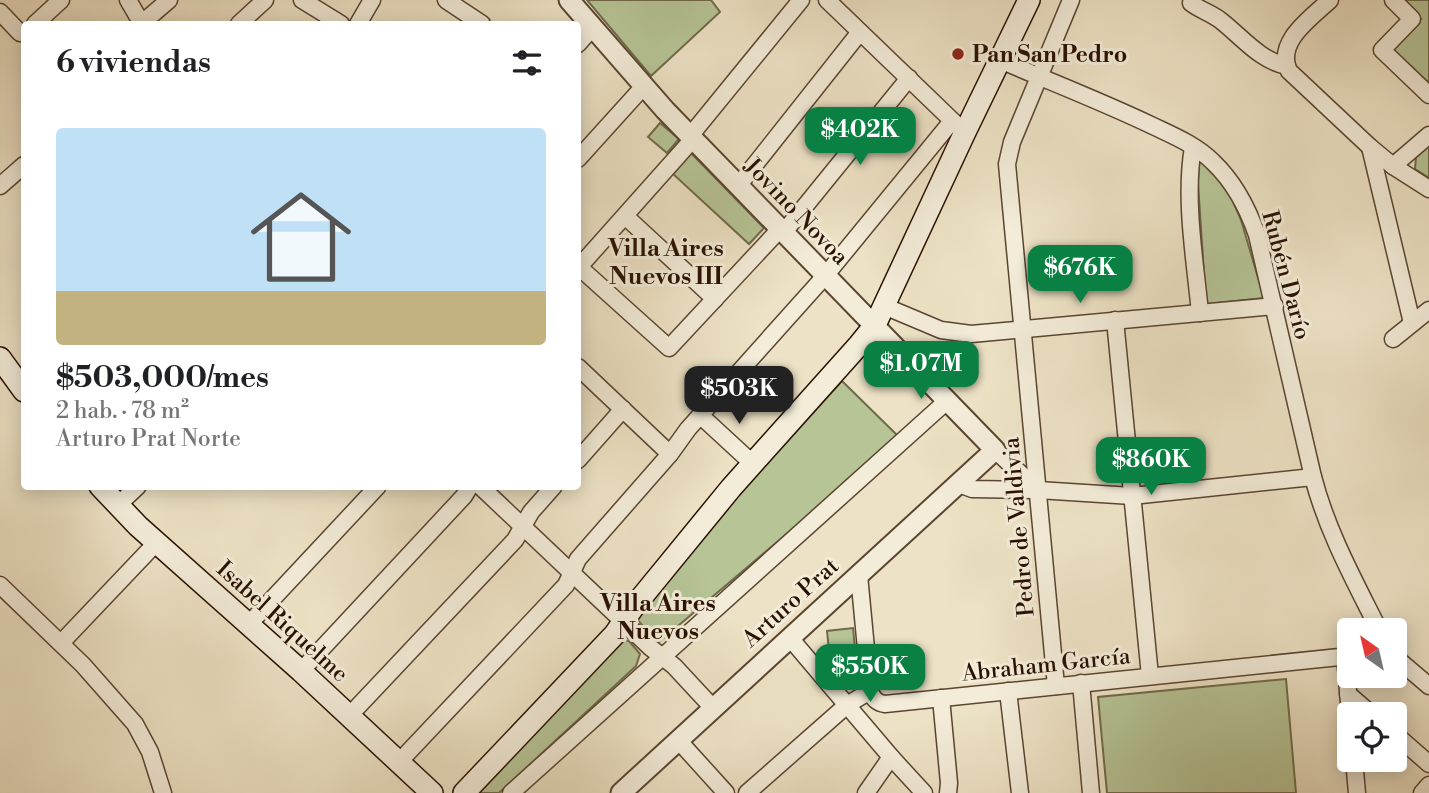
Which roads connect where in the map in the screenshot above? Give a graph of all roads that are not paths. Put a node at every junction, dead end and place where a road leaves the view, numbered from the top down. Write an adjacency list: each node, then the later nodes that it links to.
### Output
1 (61, 0): 19 (street)
2 (128, 0): 20 (street)
3 (169, 0): 21 (street)
4 (265, 0): 22 (street)
5 (302, 0): 23 (street)
6 (372, 0): 24 (street)
7 (446, 0): 25 (street)
8 (569, 0): 26 (street, Jovino Novoa)
9 (801, 0): 38 (street)
10 (827, 0): 27 (street)
11 (1028, 0): 30 (main road)
12 (1071, 0): 32 (street, Pedro de Valdivia)
13 (1221, 0): 18 (street)
14 (1329, 0): 31 (street)
15 (1392, 0): 35 (street)
16 (1191, 3): 18 (street)
17 (0, 12): 28 (street)
18 (1208, 13): 31 (street)
19 (38, 21)
20 (140, 21)
21 (145, 21)
22 (242, 21)
23 (334, 21)
24 (360, 21)
25 (478, 21)
26 (593, 27): 29 (street); 34 (street, Jovino Novoa)
27 (860, 32): 33 (street); 45 (street)
28 (21, 33)
29 (581, 41)
30 (999, 60): 32 (street, Rubén Darío); 36 (main road)
31 (1287, 66): 40 (street)
32 (1039, 77): 39 (street, Rubén Darío); 59 (street, Pedro de Valdivia)
33 (909, 78): 36 (street); 48 (street)
34 (644, 86): 38 (street, Jovino Novoa); 41 (street)
35 (1429, 95)
36 (959, 126): 51 (street); 56 (main road)
37 (1429, 135): 42 (street)
38 (692, 138): 45 (street, Jovino Novoa); 47 (street)
39 (1194, 147): 53 (street, Rubén Darío); 55 (street)
40 (1370, 148): 42 (street); 58 (street)
41 (581, 156)
42 (1393, 166): 46 (street)
43 (21, 168): 44 (street)
44 (0, 186)
45 (738, 186): 48 (street, Jovino Novoa)
46 (1429, 189)
47 (625, 216): 49 (street); 52 (street)
48 (782, 230): 51 (street, Jovino Novoa); 52 (street)
49 (581, 265)
50 (581, 269): 52 (street)
51 (825, 276): 56 (street, Jovino Novoa); 66 (street)
52 (715, 299)
53 (1275, 306): 55 (street); 71 (street, Rubén Darío)
54 (1429, 310): 58 (street)
55 (1200, 313): 57 (street)
56 (879, 315): 59 (street); 64 (street, Jovino Novoa); 70 (main road)
57 (1115, 320): 59 (street); 80 (street)
58 (1412, 323): 60 (street)
59 (1022, 330): 73 (street, Pedro de Valdivia)
60 (1392, 339)
61 (0, 358): 63 (main road)
62 (581, 369): 65 (street)
63 (21, 387)
64 (948, 400): 67 (street, Jovino Novoa); 92 (street)
65 (623, 409): 68 (street); 69 (street)
66 (701, 416): 68 (street); 70 (street)
67 (995, 450): 72 (street, Arturo Prat); 73 (street)
68 (670, 454): 84 (street)
69 (581, 457)
70 (752, 463): 88 (main road)
71 (1312, 477): 80 (street); 87 (street, Rubén Darío)
72 (959, 484): 73 (street); 85 (street, Arturo Prat)
73 (1038, 489): 80 (street); 99 (street, Pedro de Valdivia)
74 (104, 490): 81 (main road, Isabel Riquelme)
75 (134, 490): 81 (street)
76 (374, 490): 89 (street)
77 (468, 490): 95 (street)
78 (484, 490): 82 (street)
79 (550, 490): 82 (street)
80 (1132, 496): 96 (street)
81 (118, 505): 83 (main road, Isabel Riquelme)
82 (523, 527): 84 (street); 109 (street)
83 (157, 542): 89 (main road, Isabel Riquelme); 91 (street)
84 (572, 573): 88 (street); 113 (street)
85 (859, 575): 90 (street, Arturo Prat); 101 (street)
86 (0, 585): 91 (street)
87 (1373, 618)
88 (623, 622): 92 (street); 119 (main road)
89 (249, 624): 95 (main road, Isabel Riquelme)
90 (790, 638): 107 (street); 108 (street, Arturo Prat)
91 (61, 643): 117 (street)
92 (663, 657): 108 (street); 120 (street)
93 (1337, 657): 96 (street, Abraham García)
94 (1407, 666): 97 (street)
95 (301, 671): 109 (main road, Isabel Riquelme)
96 (1150, 676): 98 (street, Abraham García)
97 (1427, 682)
98 (1080, 683): 99 (street, Abraham García); 128 (street)
99 (1056, 686): 102 (street, Abraham García)
100 (1348, 688): 103 (street)
101 (870, 691): 104 (street, Abraham García); 107 (street)
102 (1008, 691): 104 (street, Abraham García); 127 (street)
103 (1348, 694): 105 (street); 106 (street)
104 (941, 698): 126 (street)
105 (1349, 702)
106 (1357, 702)
107 (847, 705): 112 (street); 123 (street)
108 (713, 708): 110 (street, Arturo Prat)
109 (349, 716): 113 (main road, Isabel Riquelme)
110 (678, 740): 121 (street, Arturo Prat); 122 (street)
111 (1407, 745): 114 (street)
112 (891, 757): 124 (street); 125 (street)
113 (399, 762): 118 (main road, Isabel Riquelme)
114 (1429, 764)
115 (1355, 772): 129 (street)
116 (1429, 785): 130 (street)
117 (163, 793)
118 (432, 793)
119 (464, 793)
120 (511, 793)
121 (621, 793)
122 (726, 793)
123 (747, 793)
124 (866, 793)
125 (924, 793)
126 (948, 793)
127 (1020, 793)
128 (1091, 793)
129 (1357, 793)
130 (1422, 793)

